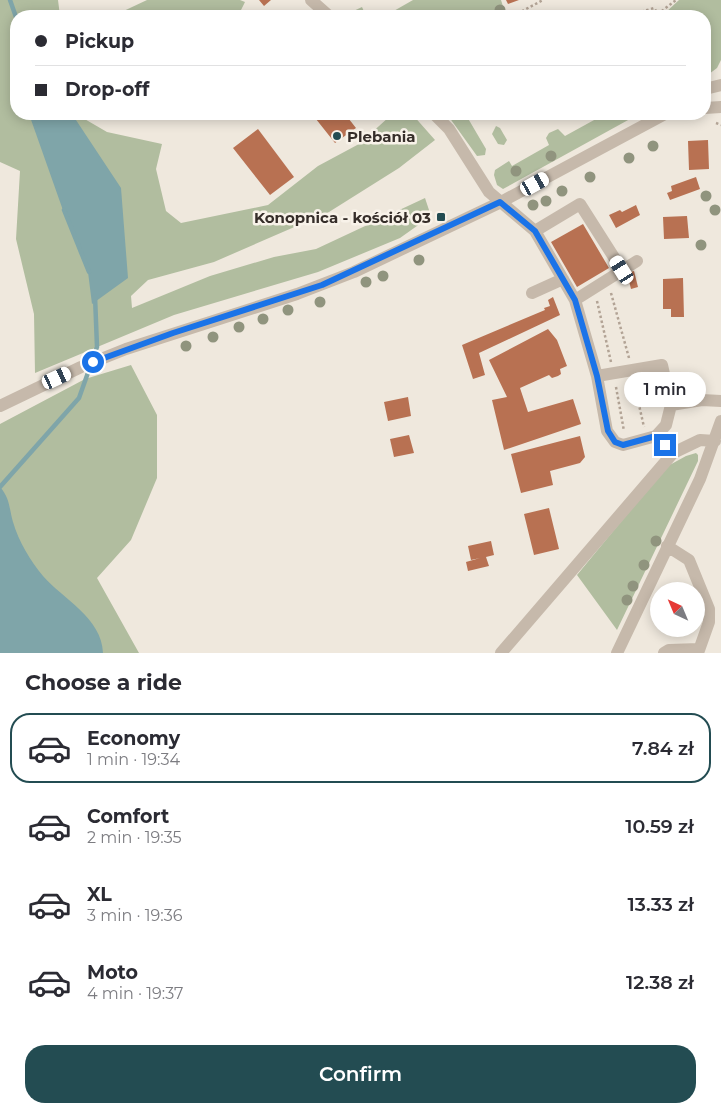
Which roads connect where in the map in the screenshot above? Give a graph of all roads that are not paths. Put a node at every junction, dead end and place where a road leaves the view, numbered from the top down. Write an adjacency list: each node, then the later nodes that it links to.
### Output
1 (311, 0): 2 (street)
2 (322, 10)
3 (440, 120): 5 (street)
4 (654, 120): 5 (street)
5 (500, 202): 6 (street); 15 (street)
6 (535, 231): 8 (street); 9 (street)
7 (637, 261): 8 (street)
8 (622, 270): 11 (street)
9 (563, 279): 10 (street); 11 (street)
10 (532, 293)
11 (575, 300): 12 (street)
12 (597, 376): 14 (street); 17 (street)
13 (721, 401): 14 (street)
14 (671, 405): 17 (street)
15 (0, 406)
16 (721, 421): 18 (street)
17 (651, 438): 19 (street)
18 (715, 441): 19 (street); 20 (street)
19 (674, 453): 22 (street)
20 (667, 546): 21 (street); 23 (street)
21 (699, 651): 24 (street)
22 (501, 653)
23 (616, 653)
24 (664, 653)

